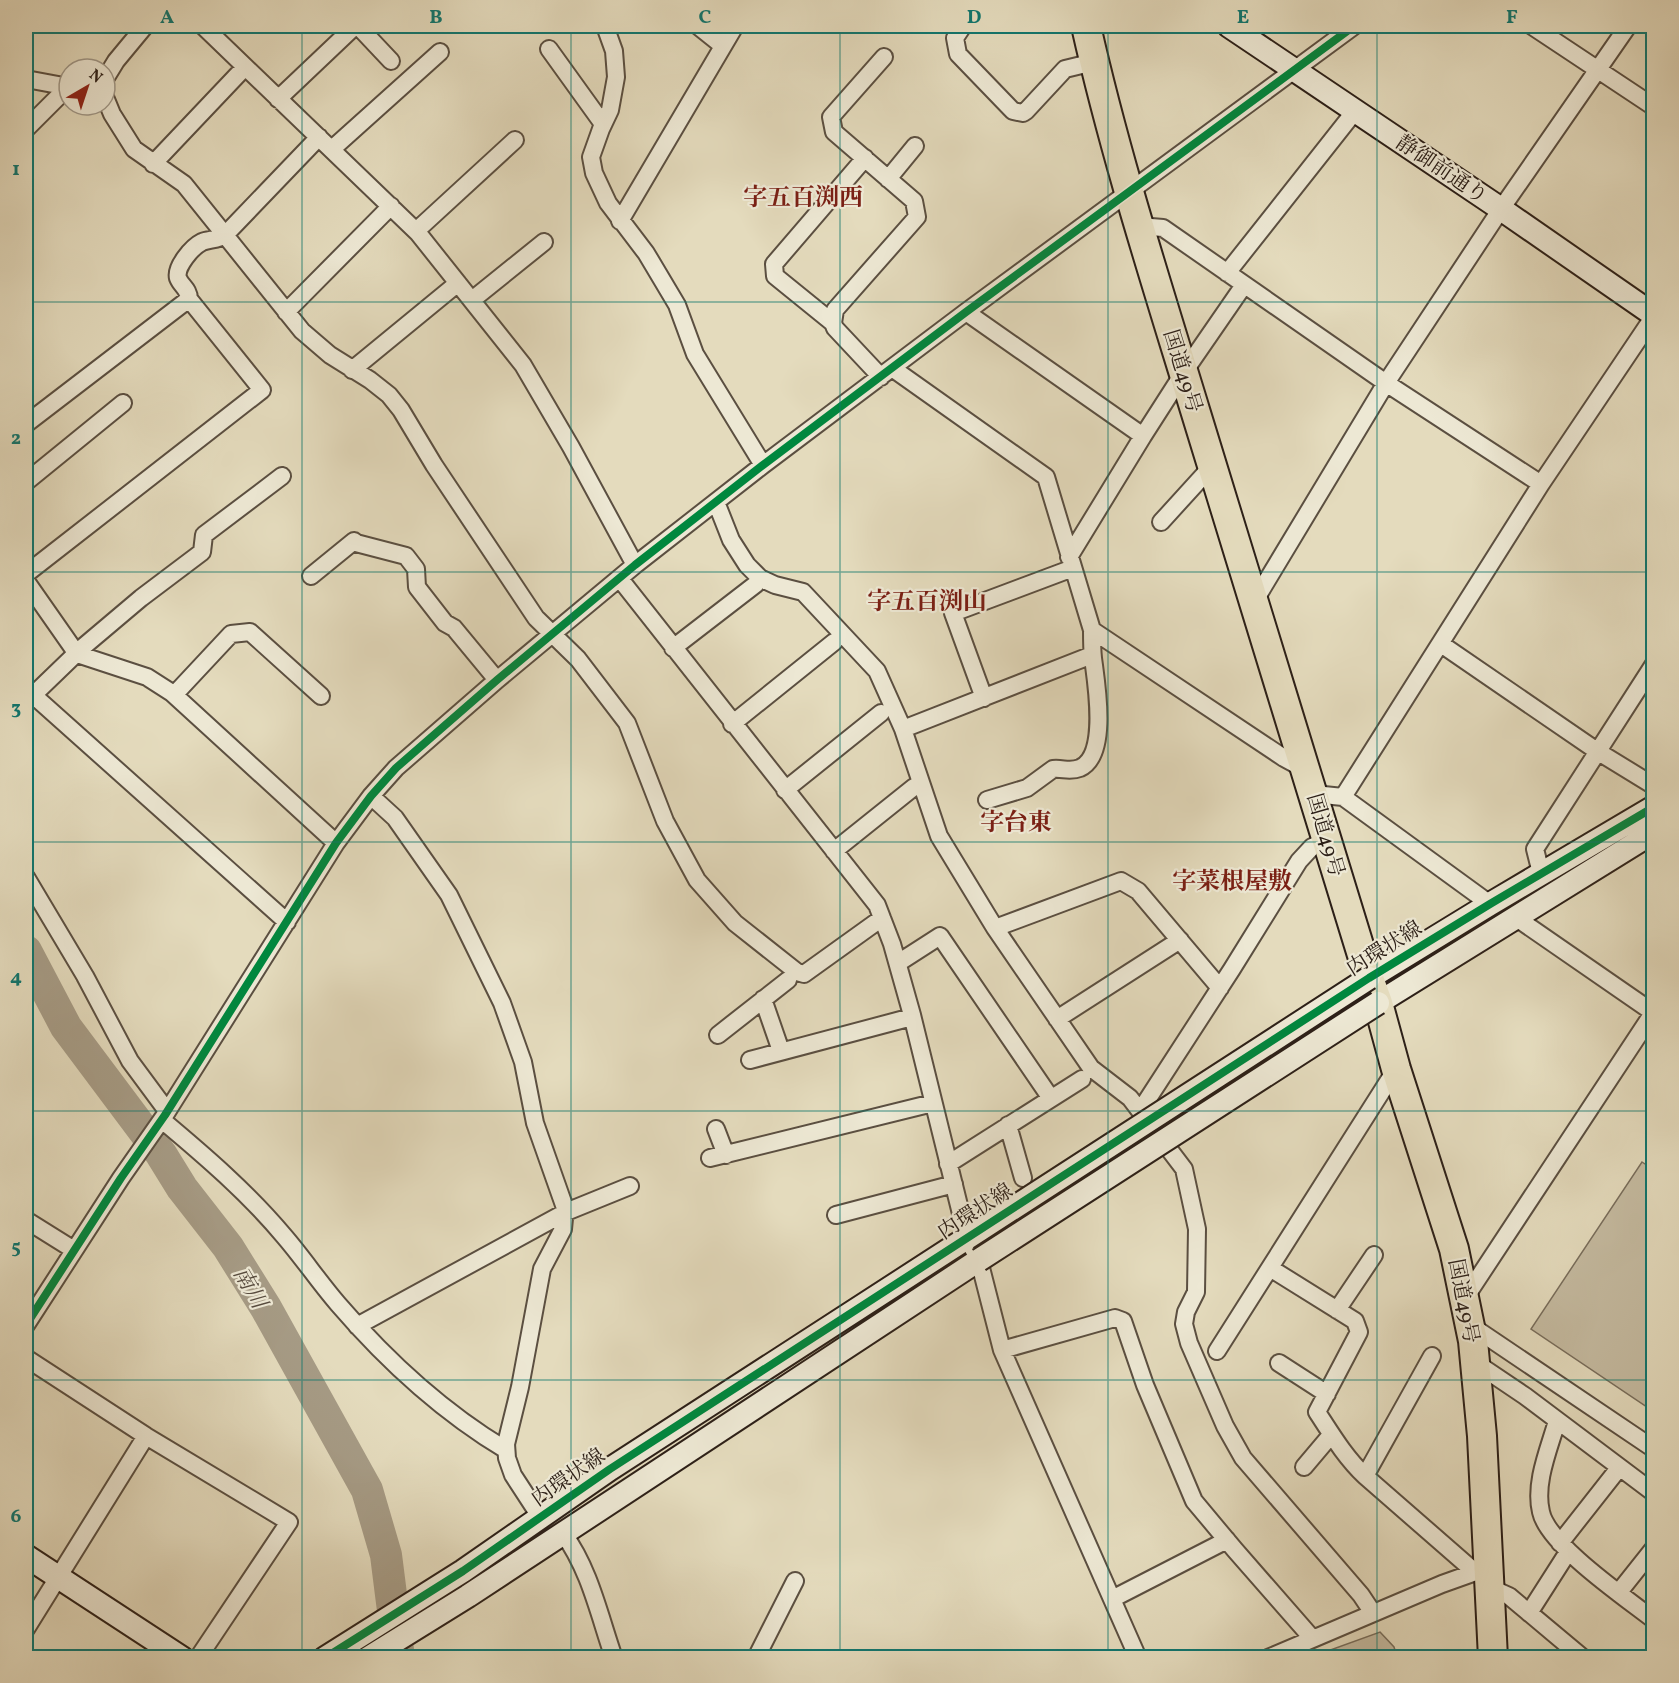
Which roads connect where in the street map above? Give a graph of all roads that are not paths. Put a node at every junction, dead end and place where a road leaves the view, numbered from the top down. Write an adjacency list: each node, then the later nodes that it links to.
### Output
1 (145, 26): 17 (street)
2 (203, 26): 20 (street)
3 (356, 26): 18 (street); 26 (street)
4 (604, 26): 30 (street)
5 (698, 26): 13 (street)
6 (735, 26): 13 (street)
7 (963, 26): 19 (street)
8 (1086, 26): 19 (highway, 国道49号)
9 (1229, 26): 21 (street, 静御前通り)
10 (1354, 26): 21 (street)
11 (1532, 26): 22 (street)
12 (1628, 26): 22 (street)
13 (723, 46): 42 (street)
14 (549, 49): 30 (street)
15 (440, 52): 35 (street)
16 (884, 57): 36 (street)
17 (117, 60)
18 (391, 62)
19 (1094, 62): 39 (highway, 国道49号)
20 (245, 67): 26 (street); 37 (street)
21 (1295, 70): 28 (street, 静御前通り); 39 (street)
22 (1598, 70): 27 (street); 41 (street)
23 (26, 79): 24 (street)
24 (57, 85)
25 (57, 98): 31 (street)
26 (278, 99): 32 (street)
27 (1653, 107)
28 (1356, 111): 41 (street, 静御前通り); 47 (street)
29 (114, 117): 37 (street)
30 (603, 124): 42 (street)
31 (27, 127)
32 (319, 137): 35 (street); 45 (street)
33 (515, 140): 44 (street)
34 (915, 146): 38 (street)
35 (332, 149): 40 (street)
36 (865, 158): 38 (street); 55 (street)
37 (153, 164): 45 (street)
38 (888, 179): 55 (street)
39 (1131, 192): 43 (highway, 国道49号); 53 (street)
40 (391, 206): 44 (street); 52 (street)
41 (1502, 209): 54 (street, 静御前通り); 59 (street)
42 (620, 221): 63 (street)
43 (1139, 226): 47 (street); 57 (highway, 国道49号)
44 (416, 231): 48 (street)
45 (225, 235): 50 (street); 52 (street)
46 (544, 242): 51 (street)
47 (1227, 273): 49 (street)
48 (458, 283): 51 (street); 56 (street)
49 (1244, 285): 57 (street); 59 (street)
50 (189, 299): 61 (street); 72 (street)
51 (472, 300): 71 (street)
52 (286, 312): 56 (street)
53 (966, 312): 58 (street); 62 (street)
54 (1653, 316): 67 (street)
55 (833, 323): 58 (street)
56 (352, 370): 79 (street)
57 (1184, 372): 62 (street); 64 (highway, 国道49号)
58 (887, 373): 63 (street); 70 (street)
59 (1386, 383): 67 (street); 77 (street)
60 (123, 403): 66 (street)
61 (26, 424)
62 (1143, 436): 70 (street)
63 (763, 465): 68 (street)
64 (1212, 466): 69 (street); 77 (highway, 国道49号)
65 (282, 476): 83 (street)
66 (26, 482)
67 (1541, 484): 81 (street)
68 (716, 502): 71 (street); 93 (street)
69 (1161, 522)
70 (1071, 562): 78 (street); 89 (street)
71 (635, 565): 74 (street)
72 (26, 574)
73 (311, 576): 86 (street)
74 (620, 579): 79 (street); 82 (street)
75 (26, 581): 83 (street)
76 (756, 584): 82 (street)
77 (1254, 602): 95 (highway, 国道49号)
78 (1092, 630): 84 (street); 95 (street)
79 (552, 635): 86 (street); 111 (street)
80 (834, 642): 92 (street)
81 (1441, 644): 94 (street); 100 (street)
82 (674, 648): 92 (street)
83 (77, 654): 87 (street); 90 (street)
84 (1092, 655): 89 (street); 101 (street)
85 (1653, 664): 94 (street)
86 (497, 681): 99 (street)
87 (174, 695): 88 (street); 105 (street)
88 (321, 696)
89 (984, 698): 93 (street)
90 (29, 699): 112 (street)
91 (882, 713): 98 (street)
92 (732, 724): 98 (street)
93 (903, 729): 113 (street)
94 (1597, 751): 96 (street); 107 (street)
95 (1310, 782): 100 (street); 104 (highway, 国道49号)
96 (1653, 786)
97 (914, 787): 106 (street)
98 (785, 790): 106 (street)
99 (371, 796): 105 (street); 138 (street)
100 (1343, 797): 109 (street)
101 (987, 800)
102 (1653, 807): 107 (street, 内環状線)
103 (1653, 832): 110 (street, 内環状線)
104 (1327, 840): 117 (street); 118 (highway, 国道49号)
105 (336, 843): 112 (street)
106 (834, 851): 111 (street)
107 (1541, 873): 109 (street, 内環状線)
108 (26, 877): 131 (street)
109 (1490, 904): 118 (street, 内環状線)
110 (1515, 917): 118 (street, 内環状線); 120 (street)
111 (882, 918): 115 (street)
112 (287, 922): 131 (street)
113 (995, 928): 114 (street); 122 (street)
114 (1180, 940): 117 (street); 122 (street)
115 (898, 963): 121 (street); 128 (street)
116 (788, 980): 119 (street)
117 (1220, 988): 130 (street)
118 (1374, 991): 126 (highway, 国道49号); 141 (street, 内環状線, bridge); 144 (street, 内環状線, bridge)
119 (763, 999): 123 (street); 124 (street)
120 (1653, 1013): 147 (street)
121 (912, 1017): 124 (street); 129 (street)
122 (1057, 1019): 130 (street)
123 (718, 1035)
124 (781, 1051): 125 (street)
125 (750, 1060)
126 (1396, 1069): 145 (street); 147 (highway, 国道49号)
127 (1082, 1079): 128 (street)
128 (1050, 1097): 132 (street)
129 (933, 1102): 133 (street); 134 (street)
130 (1140, 1111): 177 (street)
131 (165, 1115): 142 (street); 149 (street)
132 (1008, 1125): 134 (street); 135 (street)
133 (716, 1129)
134 (948, 1164): 136 (street)
135 (1023, 1178)
136 (954, 1184): 139 (street); 141 (street)
137 (630, 1186): 138 (street)
138 (566, 1212): 149 (street); 161 (street)
139 (836, 1215)
140 (26, 1220): 142 (street)
141 (967, 1238): 144 (street); 166 (street, 内環状線)
142 (74, 1250): 148 (street)
143 (1374, 1255): 146 (street)
144 (979, 1260): 150 (street); 167 (street, 内環状線)
145 (1270, 1268): 146 (street); 151 (street)
146 (1337, 1310): 156 (street)
147 (1468, 1312): 155 (highway, 国道49号); 160 (street)
148 (26, 1325)
149 (357, 1326): 161 (street)
150 (1002, 1350): 168 (street); 176 (street)
151 (1217, 1351)
152 (1432, 1356): 164 (street)
153 (26, 1358): 159 (street)
154 (1279, 1363): 156 (street)
155 (1476, 1363): 157 (street); 172 (highway, 国道49号)
156 (1327, 1394): 158 (street)
157 (1557, 1421): 163 (street); 169 (street)
158 (1332, 1435): 162 (street); 164 (street)
159 (146, 1436): 173 (street); 184 (street)
160 (1653, 1449)
161 (506, 1450): 166 (street)
162 (1304, 1467)
163 (1619, 1468): 165 (street); 169 (street)
164 (1365, 1476): 172 (street)
165 (1653, 1493)
166 (541, 1518): 182 (street, 内環状線)
167 (563, 1533): 185 (street, 内環状線); 186 (street)
168 (1227, 1540): 176 (street); 181 (street)
169 (1564, 1548): 175 (street); 178 (street)
170 (1653, 1548): 175 (street)
171 (26, 1556): 173 (street)
172 (1484, 1575): 177 (street); 178 (street); 190 (highway, 国道49号)
173 (58, 1577): 180 (street); 183 (street)
174 (795, 1581): 187 (street)
175 (1619, 1592): 179 (street)
176 (1112, 1599): 188 (street)
177 (1373, 1612): 181 (street)
178 (1529, 1613): 191 (street)
179 (1653, 1620)
180 (26, 1629)
181 (1312, 1638): 189 (street)
182 (333, 1652)
183 (182, 1658)
184 (198, 1658)
185 (368, 1658)
186 (614, 1658)
187 (756, 1658)
188 (1138, 1658)
189 (1268, 1658)
190 (1493, 1658)
191 (1583, 1658)

